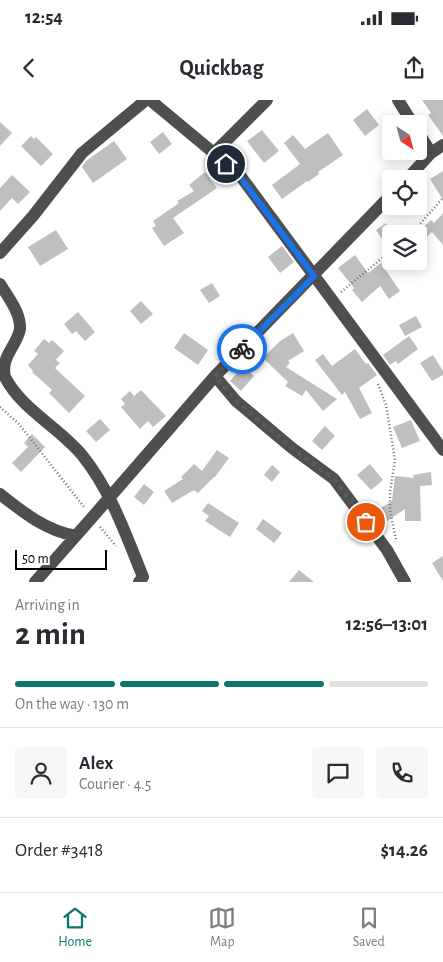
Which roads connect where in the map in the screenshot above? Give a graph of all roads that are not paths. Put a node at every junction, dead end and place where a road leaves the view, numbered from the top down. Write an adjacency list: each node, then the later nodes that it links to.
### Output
1 (146, 100): 12 (street)
2 (150, 100): 9 (street)
3 (267, 100): 9 (street)
4 (398, 100): 5 (street)
5 (407, 115)
6 (443, 145): 8 (street)
7 (428, 148): 8 (street)
8 (431, 153): 10 (street)
9 (213, 154): 13 (street)
10 (415, 170)
11 (382, 204): 13 (street)
12 (0, 253)
13 (314, 276): 15 (street); 16 (street)
14 (0, 284): 18 (street)
15 (215, 376): 18 (street); 22 (street)
16 (443, 450)
17 (0, 494): 19 (street)
18 (109, 496): 19 (street); 20 (street)
19 (76, 536): 21 (street)
20 (145, 580)
21 (35, 582)
22 (405, 582)

